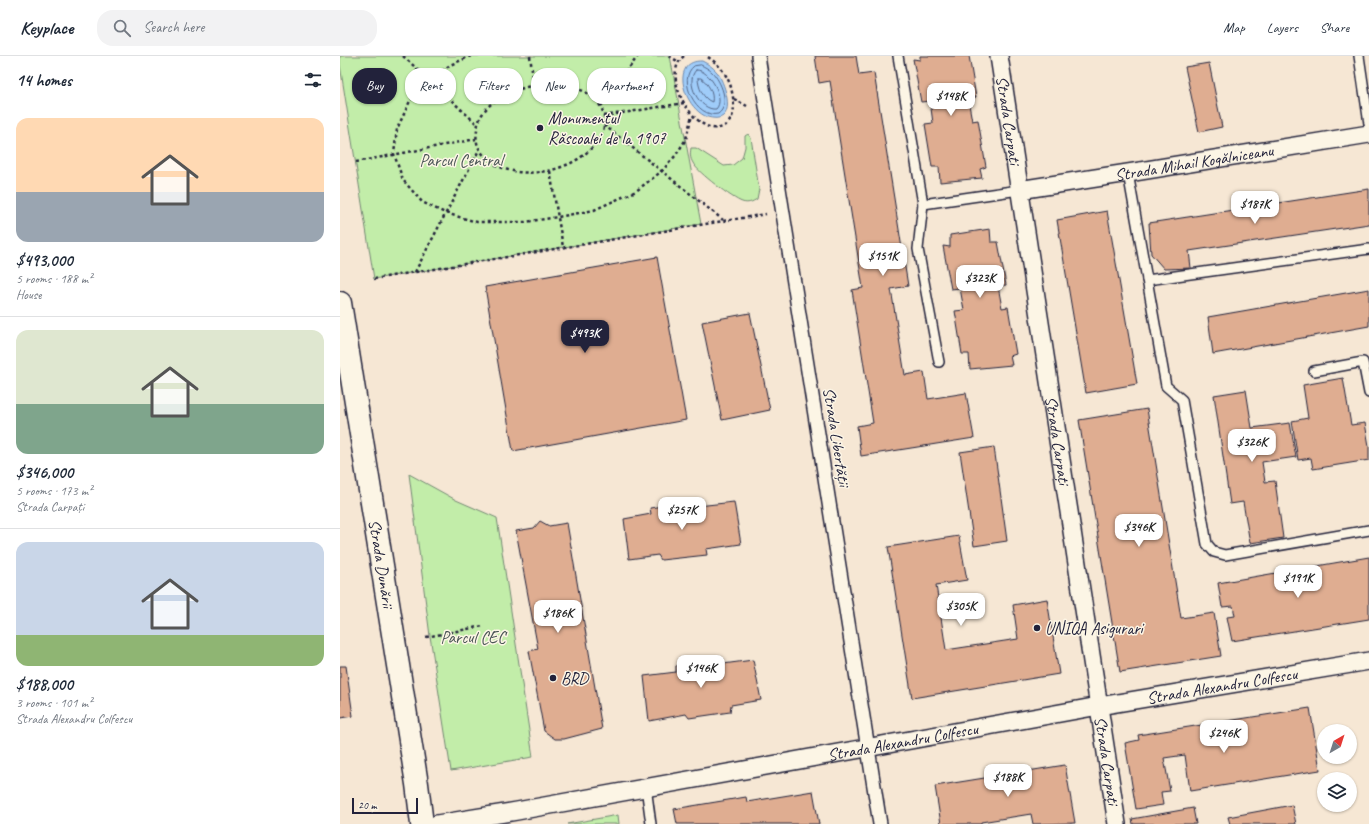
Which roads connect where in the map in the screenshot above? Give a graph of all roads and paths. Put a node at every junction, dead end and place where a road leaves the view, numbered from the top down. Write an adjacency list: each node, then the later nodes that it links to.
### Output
1 (403, 56): 13 (path)
2 (471, 56): 14 (path)
3 (530, 56): 15 (path)
4 (638, 56): 21 (path)
5 (669, 56): 12 (path)
6 (684, 56): 12 (path)
7 (706, 56): 22 (path)
8 (758, 56): 37 (street, Strada Libertății)
9 (898, 56): 36 (lane)
10 (999, 56): 35 (street, Strada Carpați)
11 (1359, 56): 25 (lane)
12 (679, 62): 18 (path)
13 (416, 68)
14 (446, 68)
15 (532, 68)
16 (531, 85): 24 (path)
17 (579, 89): 21 (path)
18 (684, 103): 22 (path); 23 (path)
19 (408, 104): 30 (path)
20 (456, 104): 24 (path)
21 (601, 106): 23 (path)
22 (692, 115): 33 (path)
23 (604, 116): 26 (path)
24 (477, 124): 28 (path)
25 (1369, 124)
26 (604, 125): 32 (path); 33 (path)
27 (1369, 134): 34 (street, Strada Mihail Kogălniceanu)
28 (476, 139): 29 (path); 30 (path)
29 (479, 150): 32 (path); 38 (path)
30 (394, 154): 31 (path); 38 (path)
31 (356, 162)
32 (550, 171): 39 (path)
33 (662, 171): 39 (path); 40 (path)
34 (1128, 173): 35 (street, Strada Mihail Kogălniceanu); 45 (lane)
35 (1019, 190): 36 (lane); 54 (street, Strada Carpați)
36 (923, 204): 47 (lane)
37 (782, 211): 40 (path); 55 (street, Strada Libertății)
38 (445, 213): 39 (path); 43 (path)
39 (558, 217): 41 (path)
40 (724, 220): 41 (path)
41 (563, 247): 43 (path)
42 (1369, 249): 45 (lane)
43 (415, 272): 44 (path)
44 (374, 279)
45 (1147, 280): 50 (lane)
46 (340, 303): 57 (main road, Strada Dunării)
47 (939, 362)
48 (1314, 371): 49 (lane)
49 (1369, 393)
50 (1369, 530)
51 (482, 626): 52 (path)
52 (426, 637)
53 (1369, 661): 54 (street, Strada Alexandru Colfescu)
54 (1099, 706): 55 (street, Strada Alexandru Colfescu); 61 (street, Strada Carpați)
55 (868, 747): 56 (street, Strada Alexandru Colfescu); 60 (street, Strada Libertății)
56 (646, 787): 58 (street, Strada Alexandru Colfescu); 59 (lane)
57 (422, 824)
58 (437, 824)
59 (651, 824)
60 (880, 824)
61 (1117, 824)

